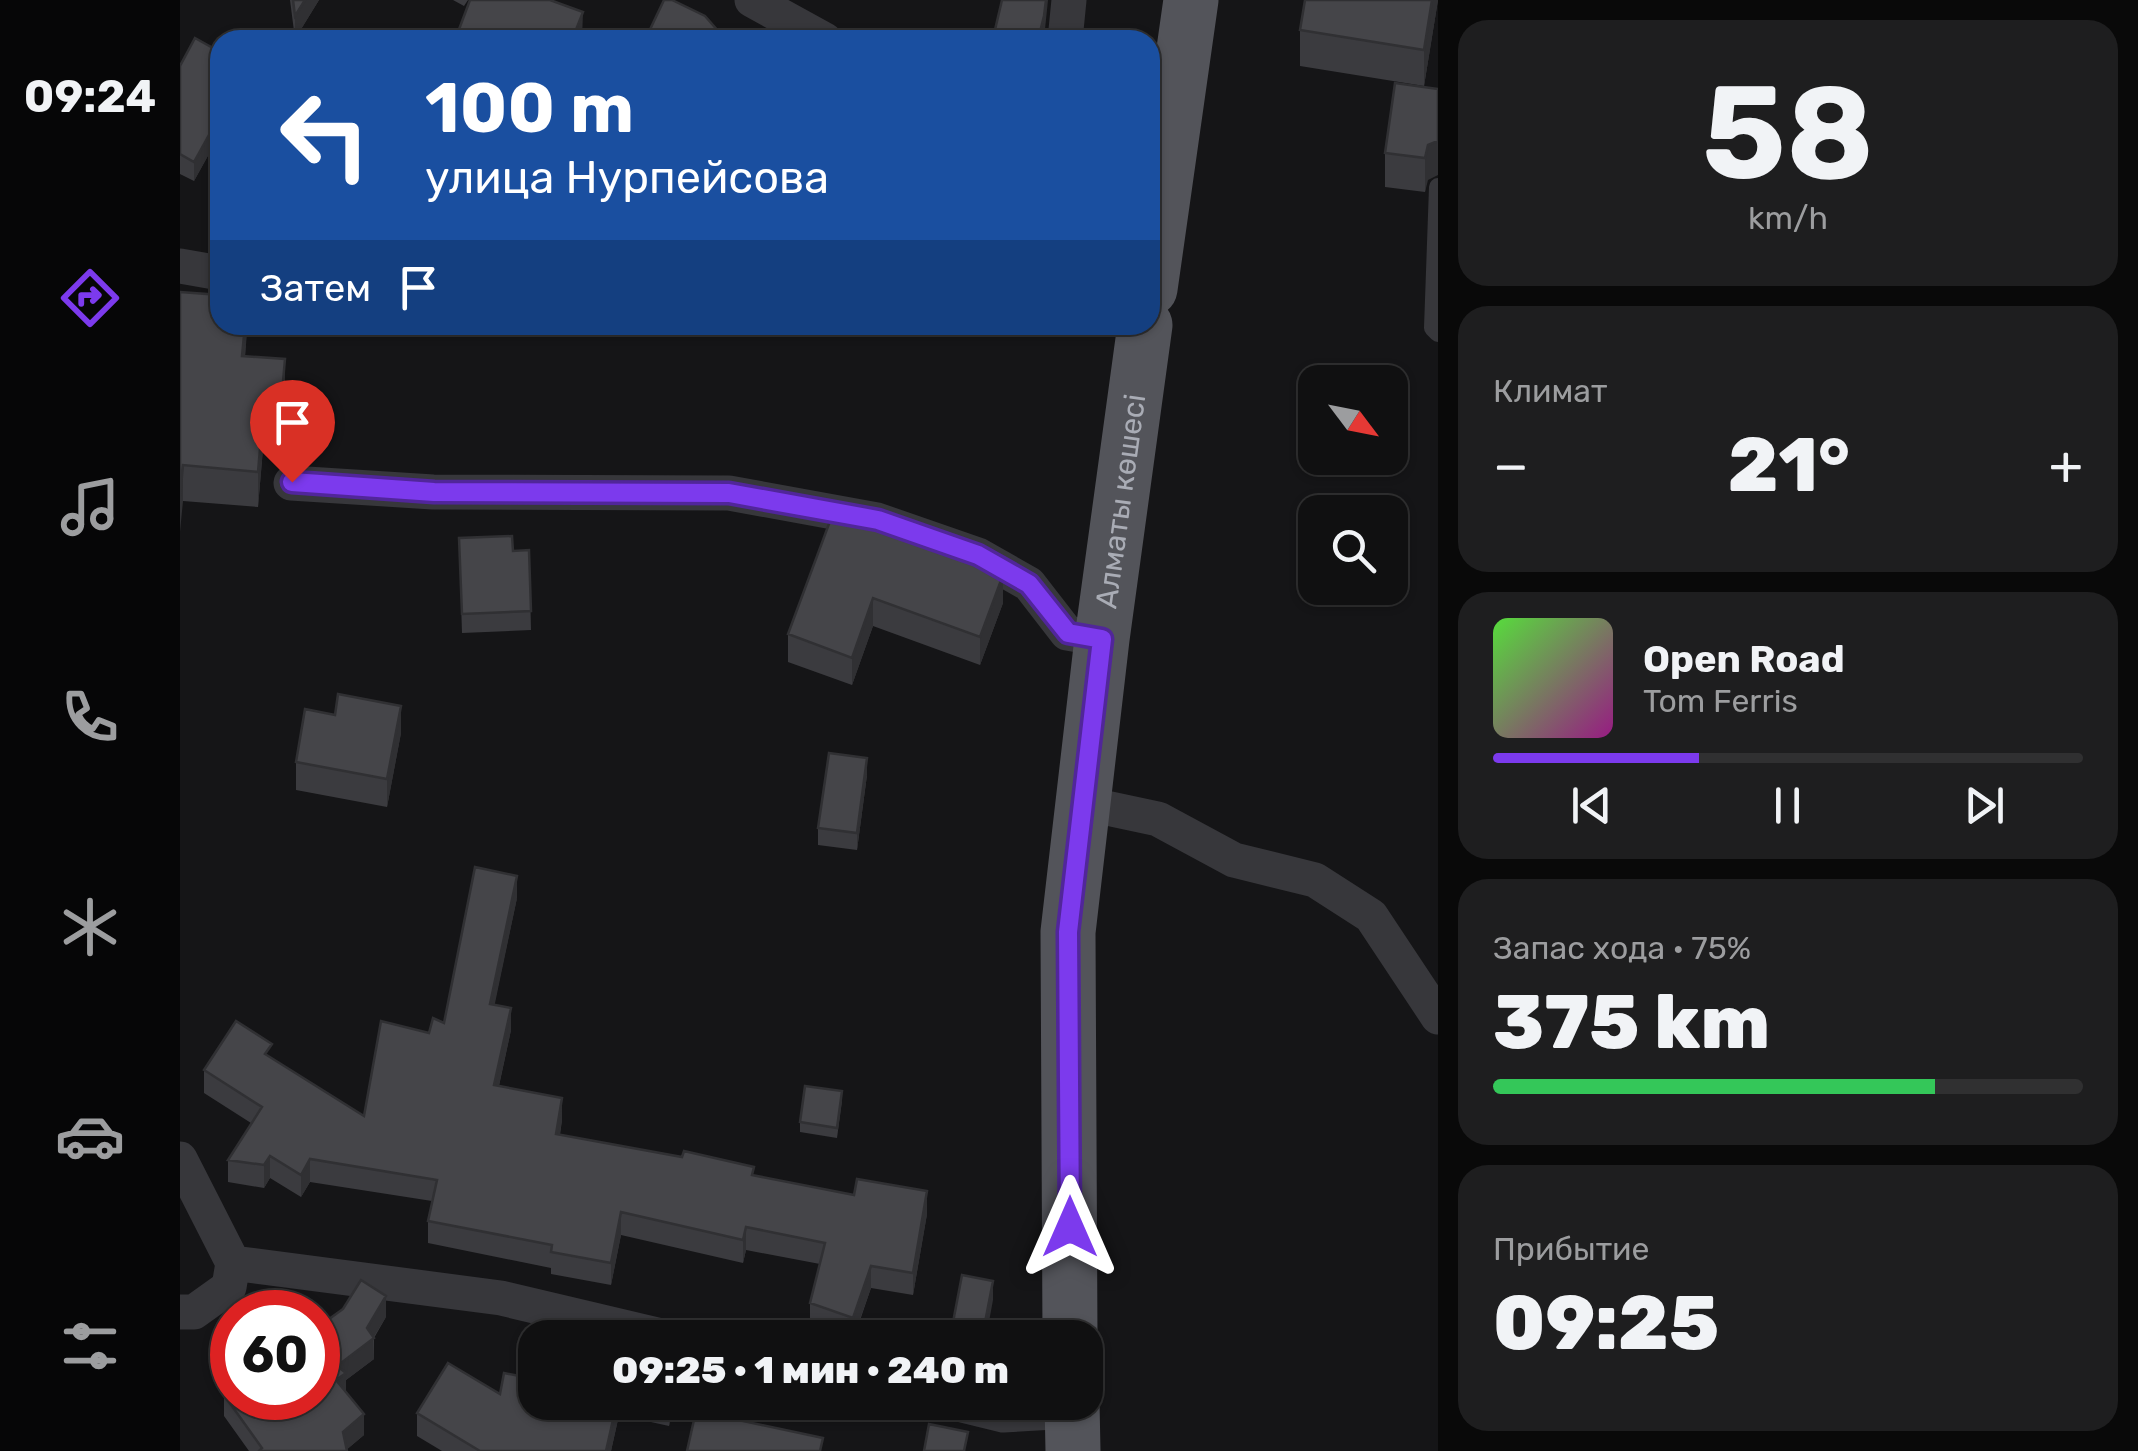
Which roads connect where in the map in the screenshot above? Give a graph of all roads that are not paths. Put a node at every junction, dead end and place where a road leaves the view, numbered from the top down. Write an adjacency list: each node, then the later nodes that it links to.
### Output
1 (752, 0): 4 (street)
2 (1069, 0): 5 (street)
3 (1191, 0): 6 (main road)
4 (806, 30)
5 (1066, 30)
6 (1160, 163)
7 (1438, 187): 10 (lane)
8 (180, 266): 9 (street)
9 (210, 271)
10 (1438, 334)
11 (1144, 335): 13 (main road, Алматы көшесі)
12 (292, 482): 13 (street)
13 (1102, 639): 14 (main road, Алматы көшесі)
14 (1084, 803): 15 (street); 20 (main road, Алматы көшесі)
15 (1438, 1017)
16 (180, 1159): 17 (street)
17 (234, 1263): 18 (street); 19 (street)
18 (180, 1312)
19 (594, 1320)
20 (1070, 1320)

